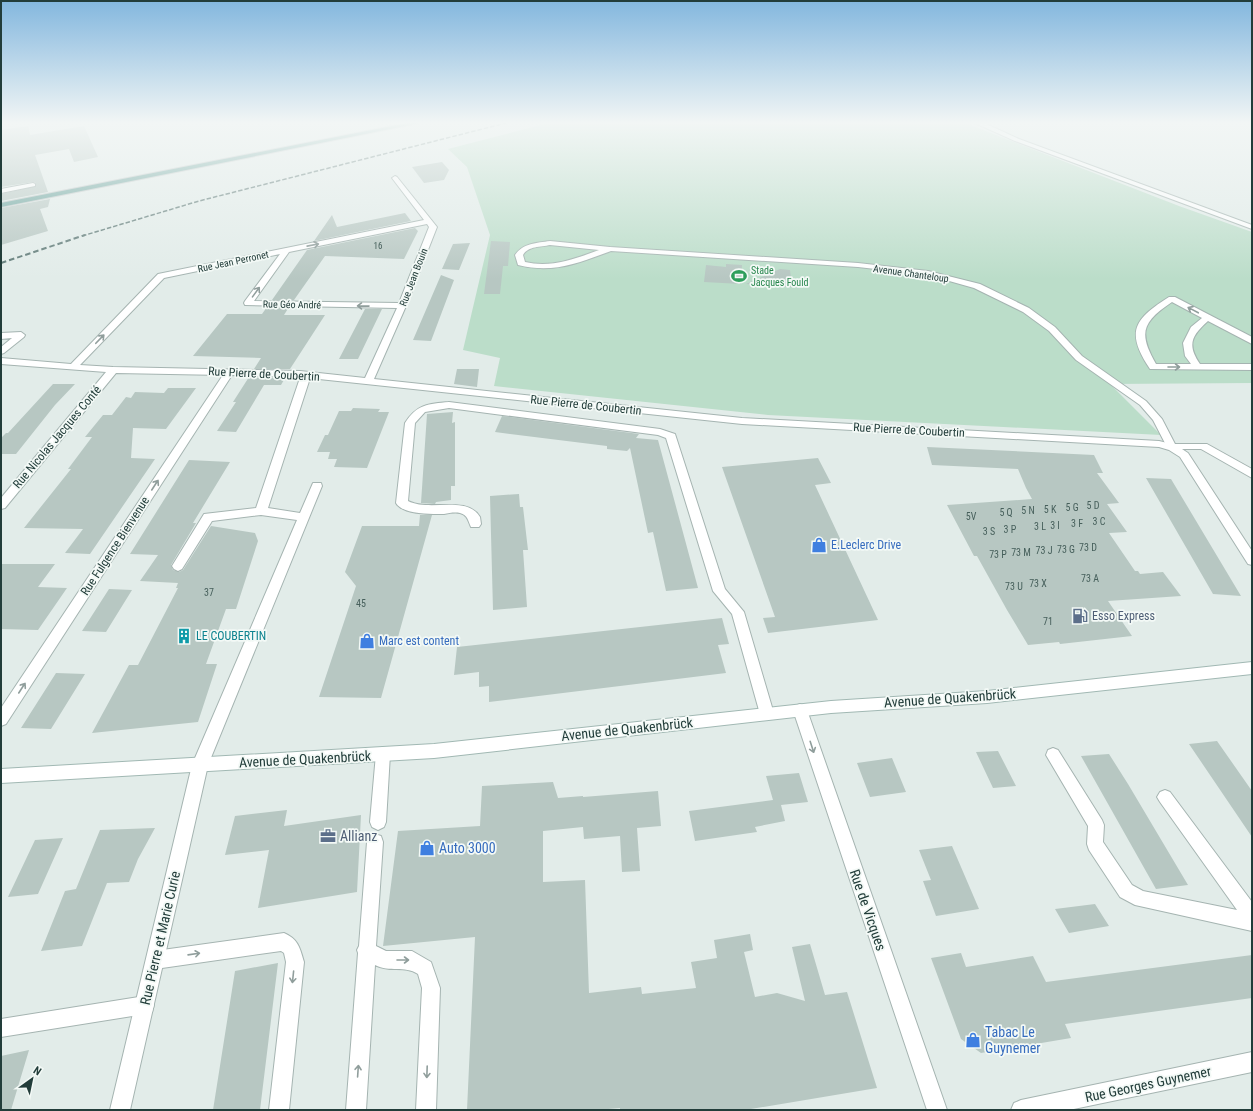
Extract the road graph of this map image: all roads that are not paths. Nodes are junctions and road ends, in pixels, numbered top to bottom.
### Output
1 (154, 175) edge
2 (1112, 175) edge
3 (395, 178) dead end
4 (33, 185) dead end
5 (1, 192) edge
6 (1, 205) edge
7 (429, 221) junction
8 (1252, 226) edge
9 (287, 250) junction
10 (610, 250) junction
11 (402, 306) junction
12 (1207, 318) junction
13 (1, 336) edge
14 (1252, 341) edge
15 (1, 351) edge
16 (1, 361) edge
17 (73, 367) junction
18 (1196, 367) junction
19 (1252, 367) edge
20 (113, 370) junction
21 (230, 372) junction
22 (306, 375) junction
23 (368, 382) junction
24 (1172, 447) junction
25 (1252, 474) edge
26 (317, 486) dead end
27 (1, 505) edge
28 (262, 511) junction
29 (303, 518) junction
30 (475, 524) dead end
31 (1252, 561) edge
32 (178, 566) dead end
33 (1252, 668) edge
34 (800, 710) junction
35 (767, 714) junction
36 (1, 720) edge
37 (383, 754) junction
38 (1053, 755) dead end
39 (200, 765) junction
40 (1, 776) edge
41 (1165, 797) dead end
42 (378, 822) dead end
43 (375, 842) dead end
44 (1252, 916) edge
45 (1252, 922) edge
46 (366, 950) junction
47 (155, 960) junction
48 (145, 1005) junction
49 (1, 1028) edge
50 (1252, 1062) edge
51 (120, 1110) edge
52 (279, 1110) edge
53 (356, 1110) edge
54 (426, 1110) edge
55 (937, 1110) edge
56 (1021, 1110) edge

1 - 6 main road
2 - 8 street
3 - 7 street
4 - 5 street
9 -> 7 street, Rue Jean Perronet
7 - 11 street, Rue Jean Bouin
11 -> 9 street, Rue Géo André
17 -> 9 street, Rue Jean Perronet
10 - 10 street, Avenue Chanteloup
10 - 24 street, Avenue Chanteloup
11 - 23 street, Rue Jean Bouin
12 - 14 street
12 - 18 street
12 -> 18 street
13 - 15 street
16 - 17 street, Rue Pierre de Coubertin
17 - 20 street, Rue Pierre de Coubertin
18 - 19 street
20 - 21 street, Rue Pierre de Coubertin
20 - 27 street, Rue Nicolas Jacques Conté
21 - 22 street, Rue Pierre de Coubertin
36 -> 21 street, Rue Fulgence Bienvenue
22 - 23 street, Rue Pierre de Coubertin
22 - 28 street
23 - 24 street, Rue Pierre de Coubertin
24 - 25 street, Rue Pierre de Coubertin
24 - 31 street
26 - 29 street, Rue Pierre et Marie Curie
28 - 29 street
28 - 32 street
29 - 39 street, Rue Pierre et Marie Curie
30 - 35 street
33 - 34 street, Avenue de Quakenbrück
34 - 35 street, Avenue de Quakenbrück
34 -> 55 street, Rue de Vicques
35 - 37 street, Avenue de Quakenbrück
37 - 39 street, Avenue de Quakenbrück
37 - 42 street
38 - 45 street
39 - 40 street, Avenue de Quakenbrück
39 - 47 street, Rue Pierre et Marie Curie
41 - 44 street
43 - 46 street
53 -> 46 street
46 -> 54 street
47 - 48 street, Rue Pierre et Marie Curie
47 -> 52 street
48 - 49 street
48 - 51 street, Rue Pierre et Marie Curie
50 - 56 street, Rue Georges Guynemer

